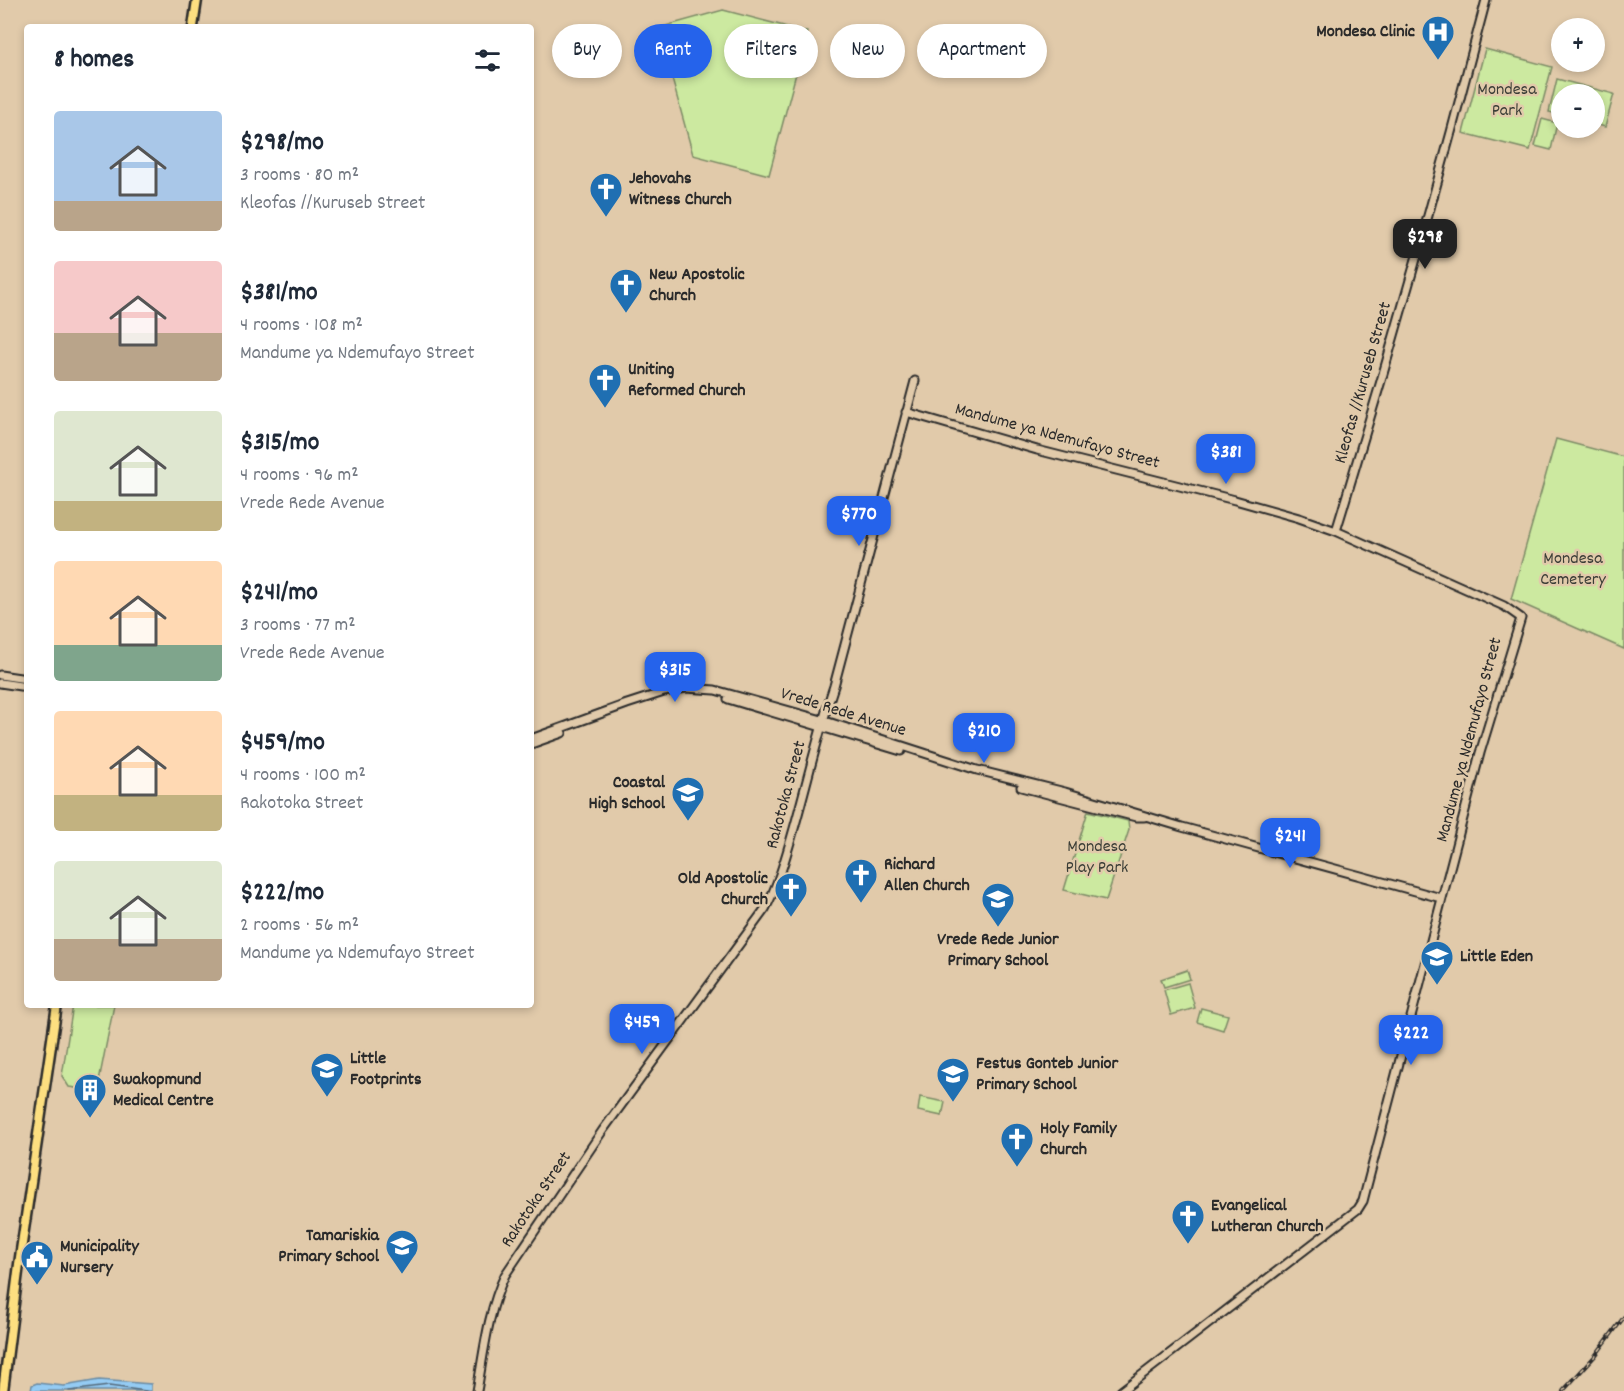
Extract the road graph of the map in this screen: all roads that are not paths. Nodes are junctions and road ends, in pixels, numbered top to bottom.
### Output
1 (197, 0) edge
2 (1486, 0) edge
3 (193, 24) edge
4 (915, 381) dead end
5 (906, 412) junction
6 (1336, 531) junction
7 (0, 675) edge
8 (24, 679) edge
9 (0, 683) edge
10 (24, 687) edge
11 (822, 723) junction
12 (534, 738) edge
13 (534, 743) edge
14 (1442, 898) junction
15 (57, 1008) edge
16 (3, 1391) edge
17 (477, 1391) edge
18 (1121, 1391) edge

1 - 3 main road
2 - 6 street, Kleofas //Kuruseb Street
4 - 5 street, Rakotoka Street
5 - 6 street, Mandume ya Ndemufayo Street
5 - 11 street, Rakotoka Street
6 - 14 street, Mandume ya Ndemufayo Street
7 - 8 street
9 - 10 street
11 - 12 street, Vrede Rede Avenue
11 - 13 street, Vrede Rede Avenue
11 - 14 street, Vrede Rede Avenue
11 - 17 street, Rakotoka Street
14 - 18 street, Mandume ya Ndemufayo Street
15 - 16 main road

